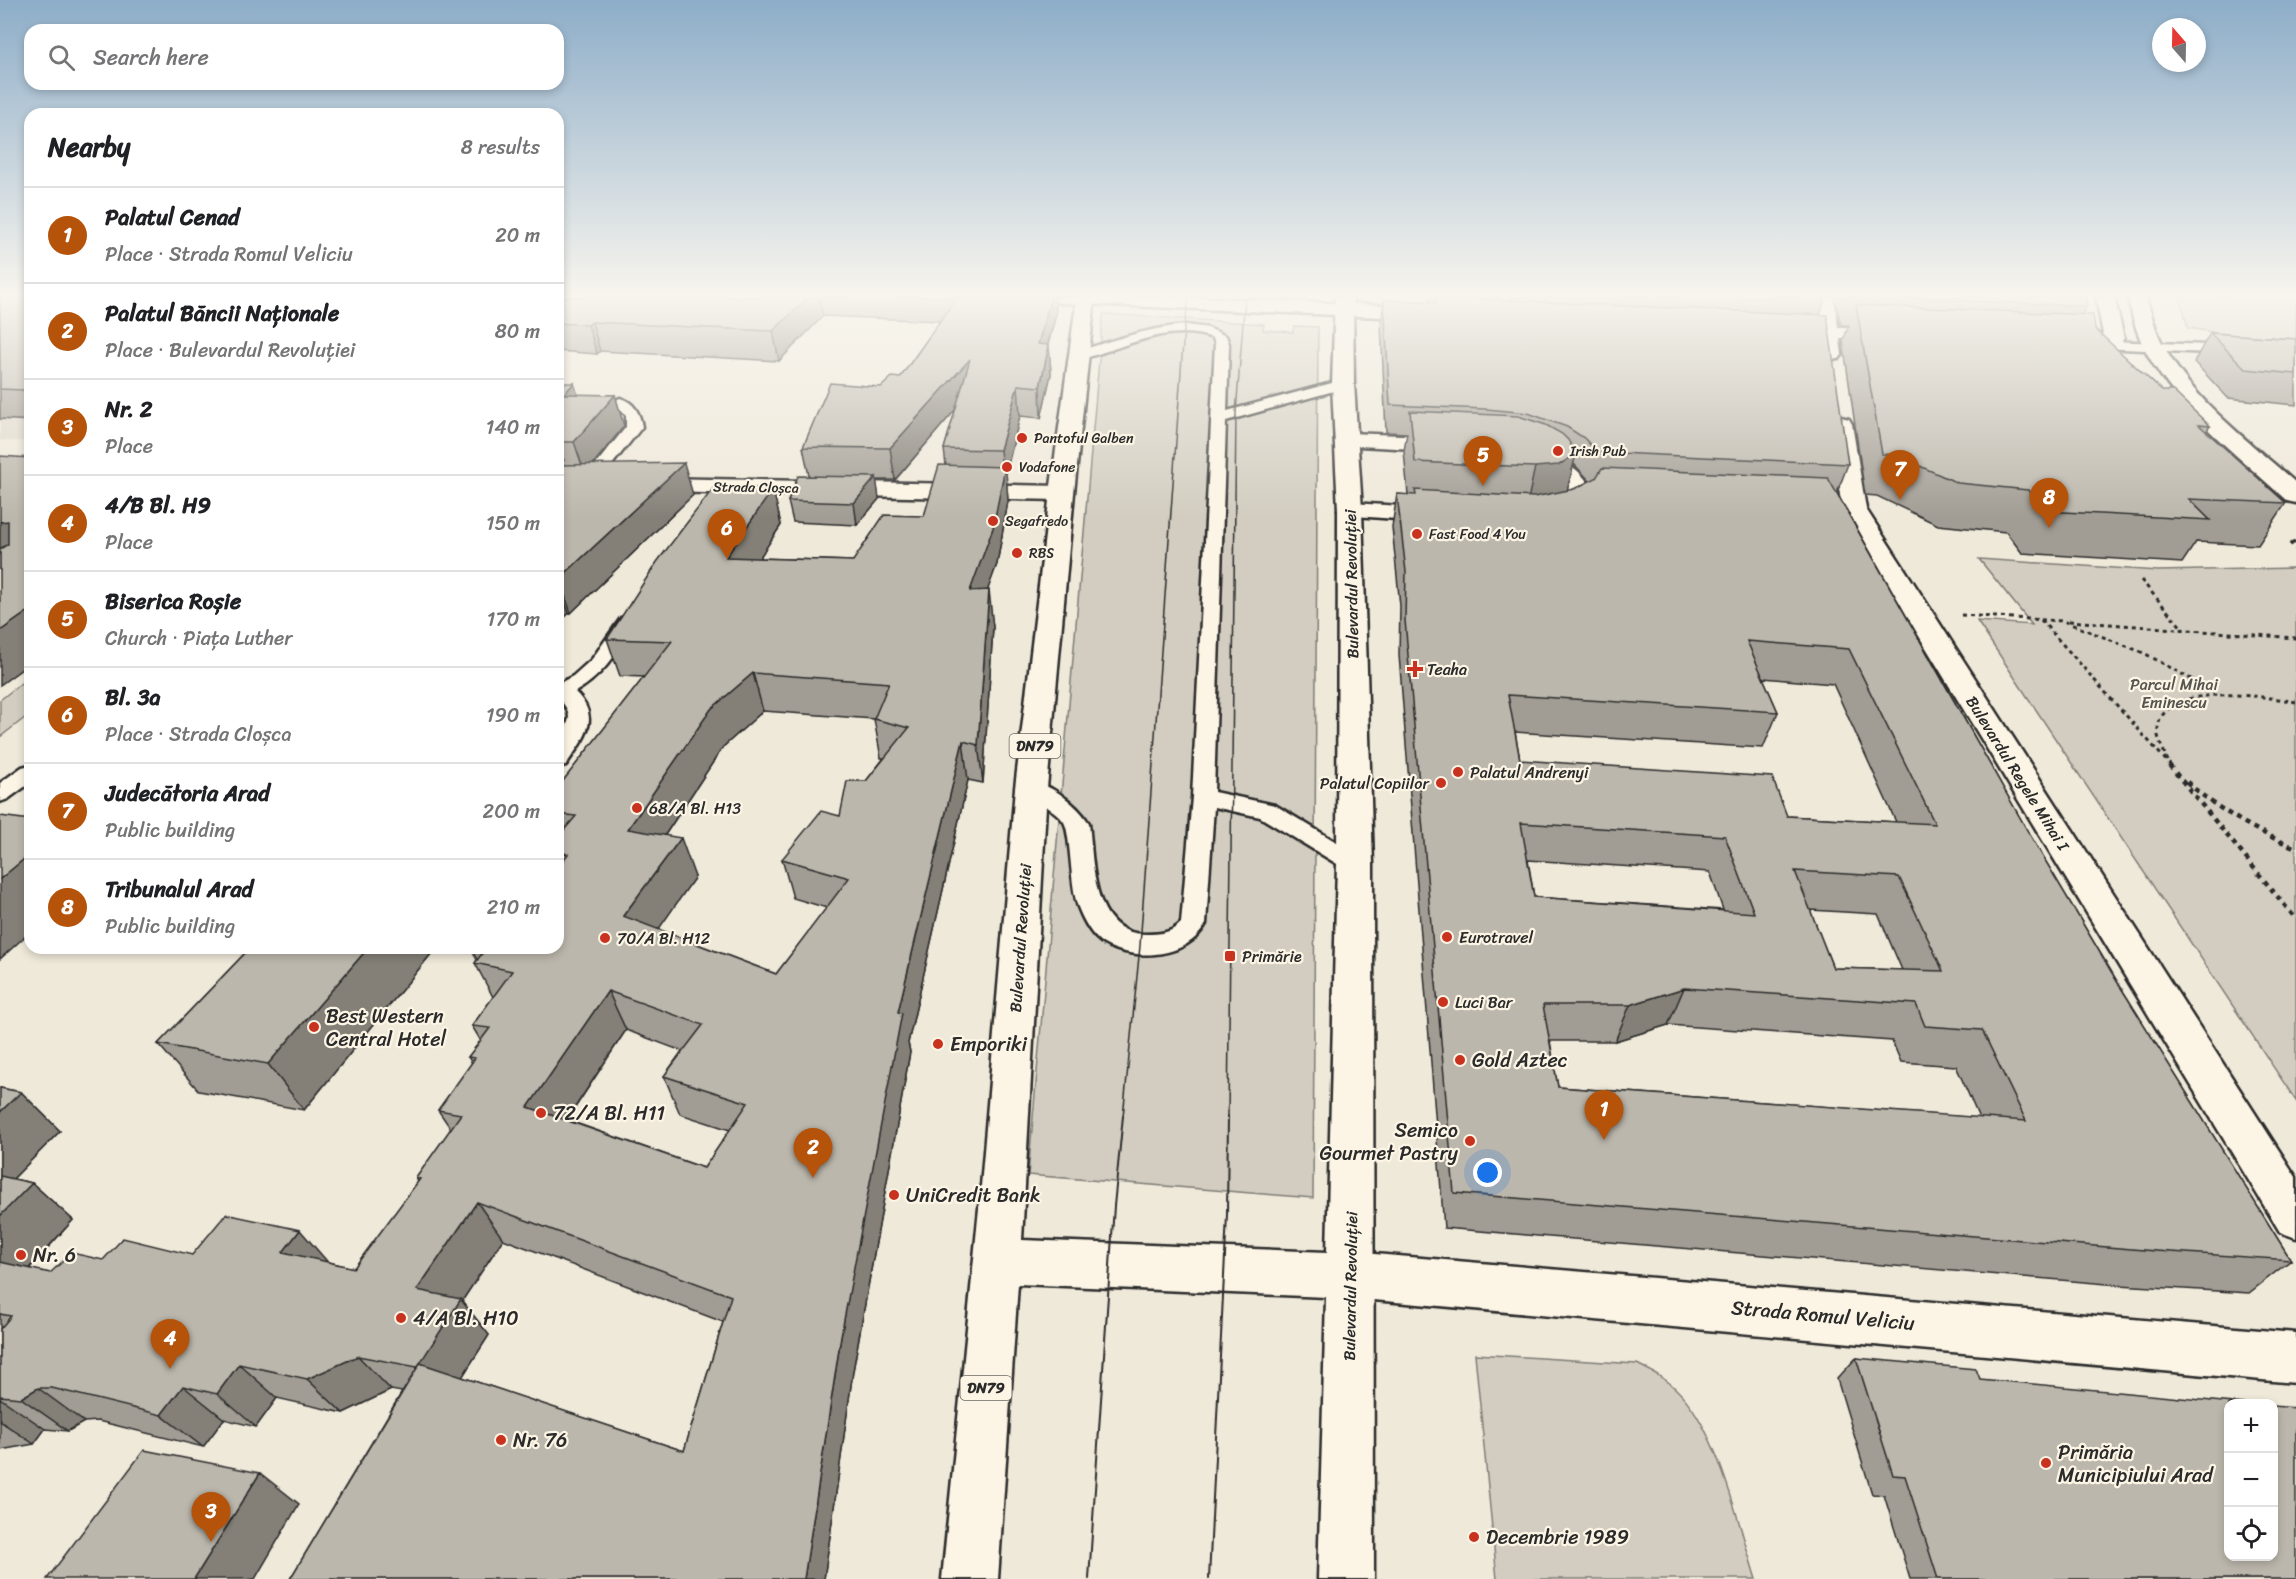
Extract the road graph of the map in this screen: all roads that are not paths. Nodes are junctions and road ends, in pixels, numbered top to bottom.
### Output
1 (1076, 371) edge
2 (1221, 371) edge
3 (1343, 371) edge
4 (1834, 371) edge
5 (2170, 371) edge
6 (1835, 378) edge
7 (1343, 384) junction
8 (1838, 401) edge
9 (621, 402) dead end
10 (1219, 418) junction
11 (1348, 440) junction
12 (1474, 445) edge
13 (1508, 447) edge
14 (564, 483) edge
15 (589, 483) junction
16 (1062, 493) junction
17 (2296, 496) edge
18 (1350, 510) junction
19 (1456, 516) edge
20 (1526, 519) edge
21 (638, 609) edge
22 (564, 689) edge
23 (564, 694) edge
24 (564, 751) edge
25 (24, 776) edge
26 (1031, 788) junction
27 (0, 794) edge
28 (1203, 797) junction
29 (1355, 864) junction
30 (2296, 1217) edge
31 (997, 1261) junction
32 (1351, 1275) junction
33 (2296, 1358) edge
34 (970, 1579) edge
35 (1346, 1579) edge

1 - 16 main road, Bulevardul Revoluției / DN79
2 - 10 lane
3 - 7 main road, Bulevardul Revoluției
4 - 6 main road
5 - 17 main road
7 - 10 lane
7 - 11 main road, Bulevardul Revoluției
8 - 30 main road, Bulevardul Regele Mihai I
9 - 15 lane
10 - 28 lane
11 - 12 main road
11 - 18 main road, Bulevardul Revoluției
13 - 20 main road
14 - 15 main road, Strada Cloșca
15 - 16 main road, Strada Cloșca
16 - 26 main road, Bulevardul Revoluției / DN79
18 - 19 main road
18 - 29 main road, Bulevardul Revoluției
21 - 22 lane
23 - 24 lane
25 - 27 lane
26 - 28 lane
26 - 31 main road, Bulevardul Revoluției / DN79
28 - 29 lane
29 - 32 main road, Bulevardul Revoluției
31 - 32 main road, Strada Romul Veliciu
31 - 34 main road, Bulevardul Revoluției / DN79
32 - 33 main road, Strada Romul Veliciu
32 - 35 main road, Bulevardul Revoluției

